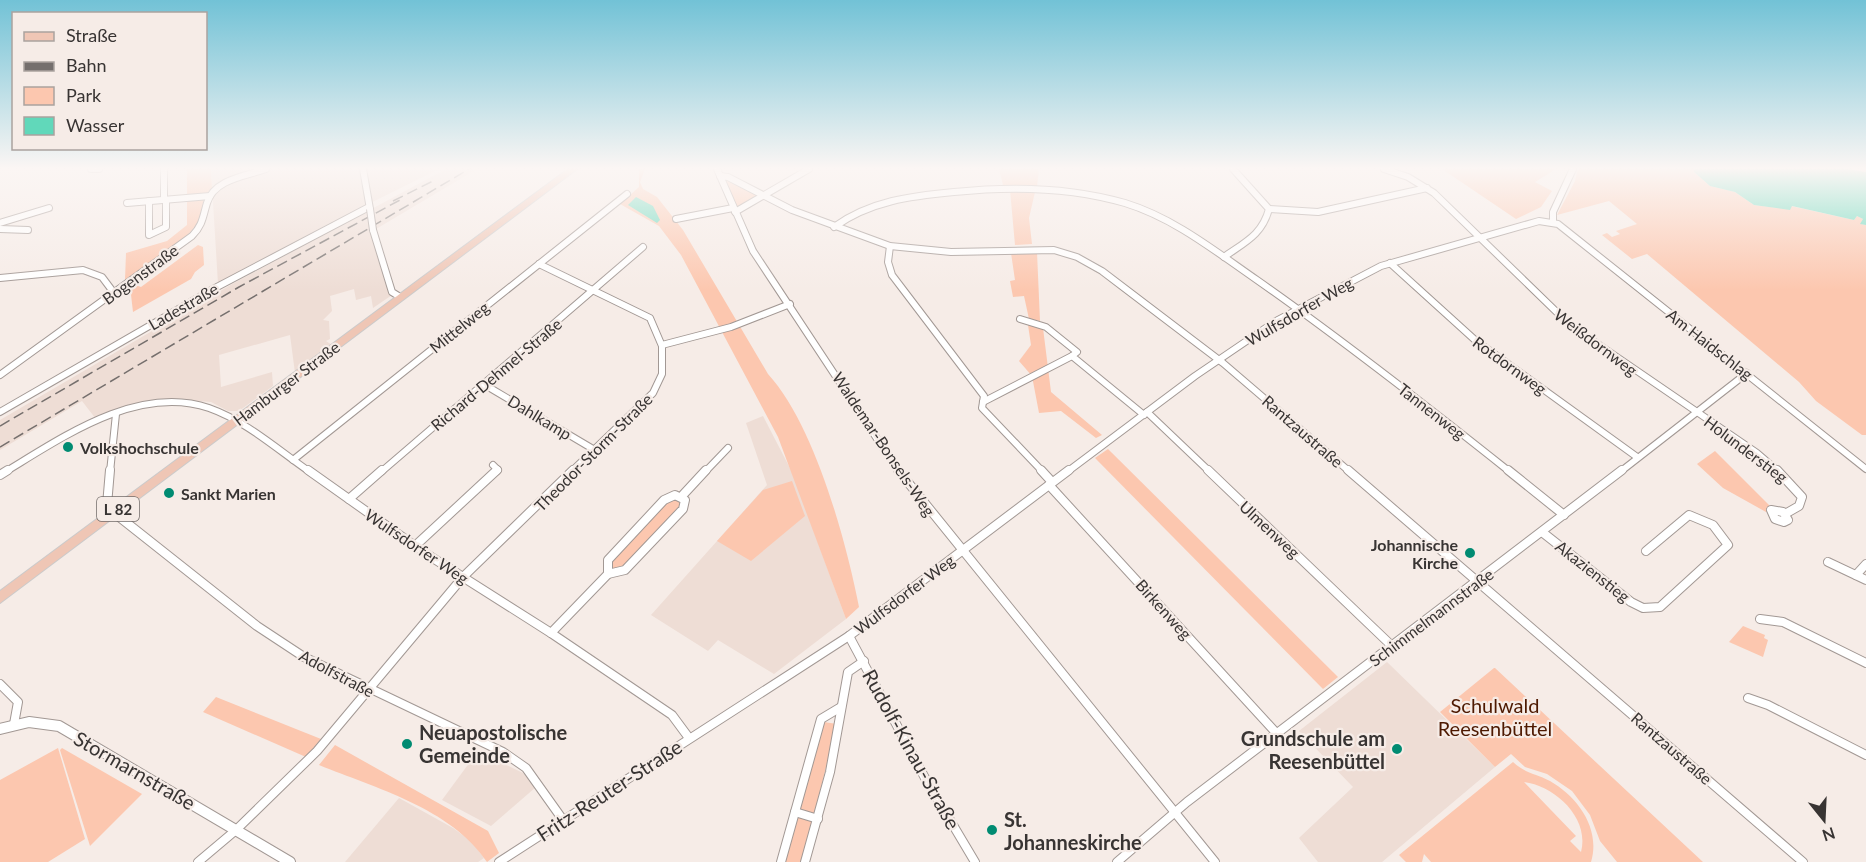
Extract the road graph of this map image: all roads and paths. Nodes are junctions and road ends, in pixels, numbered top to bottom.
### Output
1 (45, 209) edge
2 (149, 209) edge
3 (165, 209) edge
4 (207, 209) edge
5 (368, 209) edge
6 (370, 209) edge
7 (519, 209) edge
8 (608, 209) edge
9 (795, 209) edge
10 (862, 209) edge
11 (1143, 209) edge
12 (1269, 209) edge
13 (1273, 209) edge
14 (1331, 209) edge
15 (1450, 209) edge
16 (1554, 209) edge
17 (734, 210) joint
18 (676, 219) dead end
19 (1553, 222) junction
20 (0, 223) edge
21 (834, 227) junction
22 (0, 230) edge
23 (28, 230) dead end
24 (1480, 237) junction
25 (890, 246) junction
26 (643, 248) dead end
27 (1224, 257) junction
28 (1390, 263) junction
29 (539, 264) junction
30 (0, 278) edge
31 (596, 290) junction
32 (114, 293) junction
33 (400, 297) junction
34 (790, 304) junction
35 (1300, 308) junction
36 (1020, 319) dead end
37 (662, 345) junction
38 (1072, 356) junction
39 (1218, 359) junction
40 (1747, 373) junction
41 (0, 375) edge
42 (485, 385) junction
43 (983, 402) junction
44 (1695, 411) junction
45 (0, 412) edge
46 (1145, 413) junction
47 (116, 414) junction
48 (236, 420) junction
49 (728, 448) dead end
50 (593, 449) junction
51 (1638, 457) junction
52 (293, 460) junction
53 (494, 465) dead end
54 (1866, 469) edge
55 (0, 476) edge
56 (1051, 483) junction
57 (681, 497) junction
58 (349, 499) junction
59 (110, 509) junction
60 (1785, 514) dead end
61 (1564, 515) junction
62 (1542, 532) junction
63 (415, 546) junction
64 (961, 551) junction
65 (1646, 551) dead end
66 (1828, 562) dead end
67 (1866, 564) edge
68 (609, 574) junction
69 (1856, 575) junction
70 (464, 577) junction
71 (1866, 579) edge
72 (1479, 582) junction
73 (0, 598) edge
74 (1760, 619) dead end
75 (551, 633) junction
76 (849, 636) junction
77 (1392, 646) junction
78 (864, 661) junction
79 (1866, 663) edge
80 (0, 684) edge
81 (367, 689) junction
82 (1748, 698) dead end
83 (837, 710) junction
84 (14, 724) junction
85 (0, 729) edge
86 (1278, 735) junction
87 (689, 738) junction
88 (1866, 755) edge
89 (1175, 811) junction
90 (795, 812) junction
91 (818, 819) junction
92 (563, 820) junction
93 (236, 830) junction
94 (198, 862) edge
95 (290, 862) edge
96 (499, 862) edge
97 (781, 862) edge
98 (805, 862) edge
99 (975, 862) edge
100 (1117, 862) edge
101 (1215, 862) edge
102 (1803, 862) edge

1 - 20 street
2 - 3 street
4 - 32 street, Bogenstraße
5 - 45 street, Ladestraße
6 - 33 street, bridge
7 - 33 main road, Hamburger Straße / L 82
8 - 29 street, Mittelweg
9 - 21 street, Rantzaustraße
10 - 21 street, Tannenweg
11 - 27 street, Tannenweg
12 - 27 street
13 - 14 street
15 - 24 street, Weißdornweg
16 - 19 street
17 - 18 street
17 - 34 street, Waldemar-Bonsels-Weg
19 - 24 street, Wulfsdorfer Weg
19 - 40 street, Am Haidschlag
21 - 25 street, Rantzaustraße
22 - 23 street
24 - 28 street, Wulfsdorfer Weg
24 - 44 street, Weißdornweg
25 - 39 street, Rantzaustraße
25 - 43 street, Birkenweg
26 - 31 street, Richard-Dehmel-Straße
27 - 35 street, Tannenweg
28 - 35 street, Wulfsdorfer Weg
28 - 51 street, Rotdornweg
29 - 31 street, Theodor-Storm-Straße
29 - 52 street, Mittelweg
30 - 32 street
31 - 37 street, Theodor-Storm-Straße
31 - 42 street, Richard-Dehmel-Straße
32 - 41 street, Bogenstraße
33 - 48 main road, Hamburger Straße / L 82
34 - 37 street
34 - 64 street, Waldemar-Bonsels-Weg
35 - 39 street, Wulfsdorfer Weg
35 - 61 street, Tannenweg
36 - 38 street, Ulmenweg
37 - 50 street, Theodor-Storm-Straße
38 - 43 street
38 - 46 street, Ulmenweg
39 - 46 street, Wulfsdorfer Weg
39 - 72 street, Rantzaustraße
40 - 44 street, Schimmelmannstraße
40 - 54 street, Am Haidschlag
42 - 50 street, Dahlkamp
42 - 58 street, Richard-Dehmel-Straße
43 - 56 street, Birkenweg
44 - 51 street, Schimmelmannstraße
44 - 60 street, Holunderstieg
46 - 56 street, Wulfsdorfer Weg
46 - 77 street, Ulmenweg
47 - 48 street, Wulfsdorfer Weg
47 - 55 street, Wulfsdorfer Weg
47 - 59 street
48 - 52 street, Wulfsdorfer Weg
48 - 59 main road, Hamburger Straße / L 82
49 - 57 street
50 - 70 street, Theodor-Storm-Straße
51 - 61 street, Schimmelmannstraße
52 - 58 street, Wulfsdorfer Weg
53 - 63 street
56 - 64 street, Wulfsdorfer Weg
56 - 86 street, Birkenweg
57 - 68 street
57 - 68 street
58 - 63 street, Wulfsdorfer Weg
59 - 73 main road, Hamburger Straße / L 82
59 - 81 street, Adolfstraße
61 - 62 street, Schimmelmannstraße
62 - 65 street, Akazienstieg
62 - 72 street, Schimmelmannstraße
63 - 70 street, Wulfsdorfer Weg
64 - 76 street, Wulfsdorfer Weg
64 - 89 street, Waldemar-Bonsels-Weg
66 - 69 street
67 - 69 street
68 - 75 street
69 - 71 street
70 - 75 street, Wulfsdorfer Weg
70 - 81 street, Theodor-Storm-Straße
72 - 77 street, Schimmelmannstraße
72 - 102 street, Rantzaustraße
74 - 79 street
75 - 87 street, Wulfsdorfer Weg
76 - 78 street, Rudolf-Kinau-Straße
76 - 87 street, Wulfsdorfer Weg
77 - 86 street, Schimmelmannstraße
78 - 83 street
78 - 99 street, Rudolf-Kinau-Straße
80 - 84 street
81 - 92 street, Adolfstraße
81 - 93 street, Theodor-Storm-Straße
82 - 88 street
83 - 90 street
83 - 91 street
84 - 85 street, Stormarnstraße
84 - 93 street, Stormarnstraße
86 - 89 street, Schimmelmannstraße
87 - 92 street, Fritz-Reuter-Straße
89 - 100 street, Schimmelmannstraße
89 - 101 street, Waldemar-Bonsels-Weg
90 - 91 street
90 - 97 street
91 - 98 street
92 - 96 street, Fritz-Reuter-Straße
93 - 94 street, Theodor-Storm-Straße
93 - 95 street, Stormarnstraße

